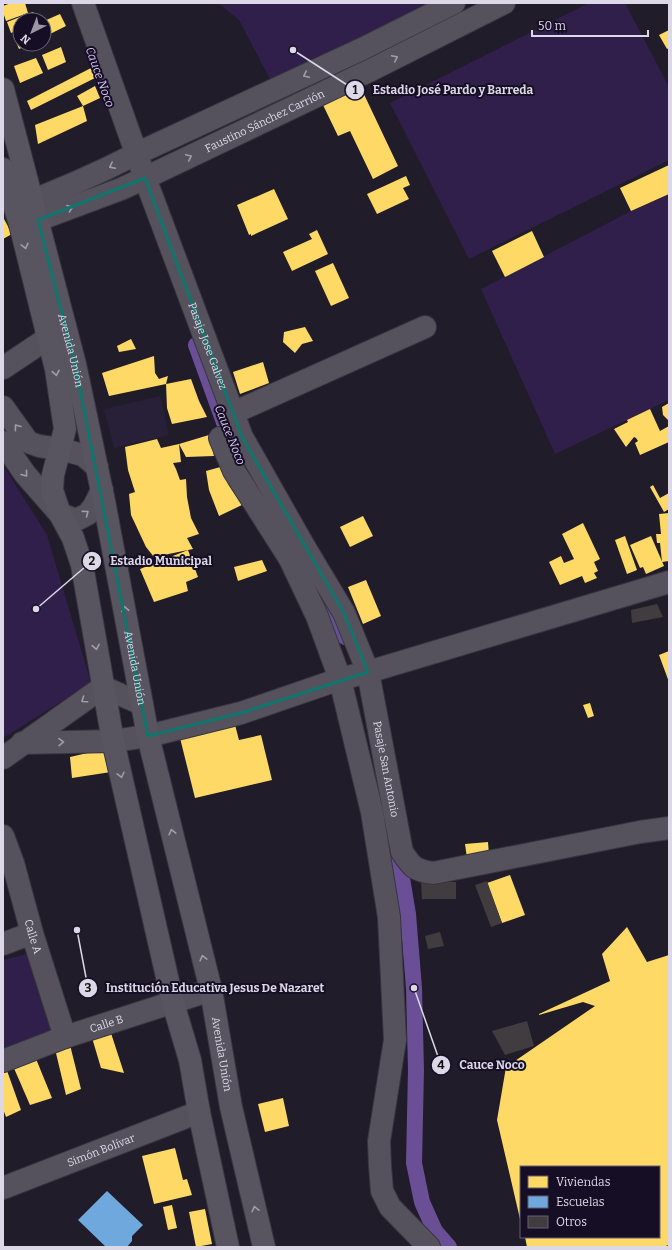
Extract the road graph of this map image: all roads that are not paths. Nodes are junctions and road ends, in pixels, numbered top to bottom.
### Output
1 (83, 3) edge
2 (454, 3) edge
3 (504, 3) edge
4 (362, 49) junction
5 (371, 70) junction
6 (3, 89) edge
7 (136, 154) junction
8 (3, 168) edge
9 (145, 178) junction
10 (26, 213) junction
11 (425, 327) dead end
12 (48, 338) junction
13 (3, 368) edge
14 (3, 407) edge
15 (233, 413) junction
16 (220, 438) dead end
17 (3, 442) edge
18 (60, 449) junction
19 (97, 466) junction
20 (102, 490) junction
21 (60, 514) junction
22 (669, 582) edge
23 (368, 672) junction
24 (340, 679) junction
25 (103, 687) junction
26 (142, 704) junction
27 (148, 736) junction
28 (113, 741) junction
29 (22, 743) junction
30 (3, 758) edge
31 (669, 828) edge
32 (3, 836) edge
33 (32, 933) junction
34 (3, 944) edge
35 (211, 990) junction
36 (173, 1003) junction
37 (66, 1037) junction
38 (3, 1061) edge
39 (199, 1112) junction
40 (3, 1188) edge
41 (228, 1247) edge
42 (264, 1247) edge
43 (429, 1247) edge

1 - 7 street, Pasaje Jose Galvez
2 - 4 street, Faustino Sánchez Carrión
5 -> 3 street, Faustino Sánchez Carrión
4 - 5 street
4 -> 7 street, Faustino Sánchez Carrión
9 -> 5 street, Faustino Sánchez Carrión
6 - 10 main road, Avenida Unión
7 - 9 street, Pasaje Jose Galvez
7 -> 10 street, Faustino Sánchez Carrión
8 - 10 main road, Avenida Unión
10 -> 9 street, Faustino Sánchez Carrión
9 - 15 street, Pasaje Jose Galvez
10 -> 12 main road, Avenida Unión
10 - 19 main road, Avenida Unión
11 - 15 street
12 - 13 street
12 -> 18 main road, Avenida Unión
18 -> 14 street
15 - 23 street, Pasaje Jose Galvez
16 - 24 street
17 -> 21 street
18 - 19 street
18 - 21 main road, Avenida Unión
19 - 20 main road, Avenida Unión
21 -> 20 street
26 -> 20 main road, Avenida Unión
21 -> 25 main road, Avenida Unión
22 - 23 street
23 - 24 street
23 - 31 street, Pasaje San Antonio
24 - 27 street
24 - 43 street
25 - 26 street
25 - 28 main road, Avenida Unión
25 -> 29 street
26 - 27 main road, Avenida Unión
27 - 28 street
35 -> 27 main road, Avenida Unión
29 -> 28 street
28 -> 36 main road, Avenida Unión
29 - 30 street
32 - 33 street, Calle A
33 - 34 street
33 - 37 street, Calle A
35 - 36 street, Calle B
42 -> 35 main road, Avenida Unión
36 - 37 street, Calle B
36 - 39 main road, Avenida Unión
37 - 38 street, Calle B
39 - 40 street, Simón Bolívar
39 - 41 main road, Avenida Unión

